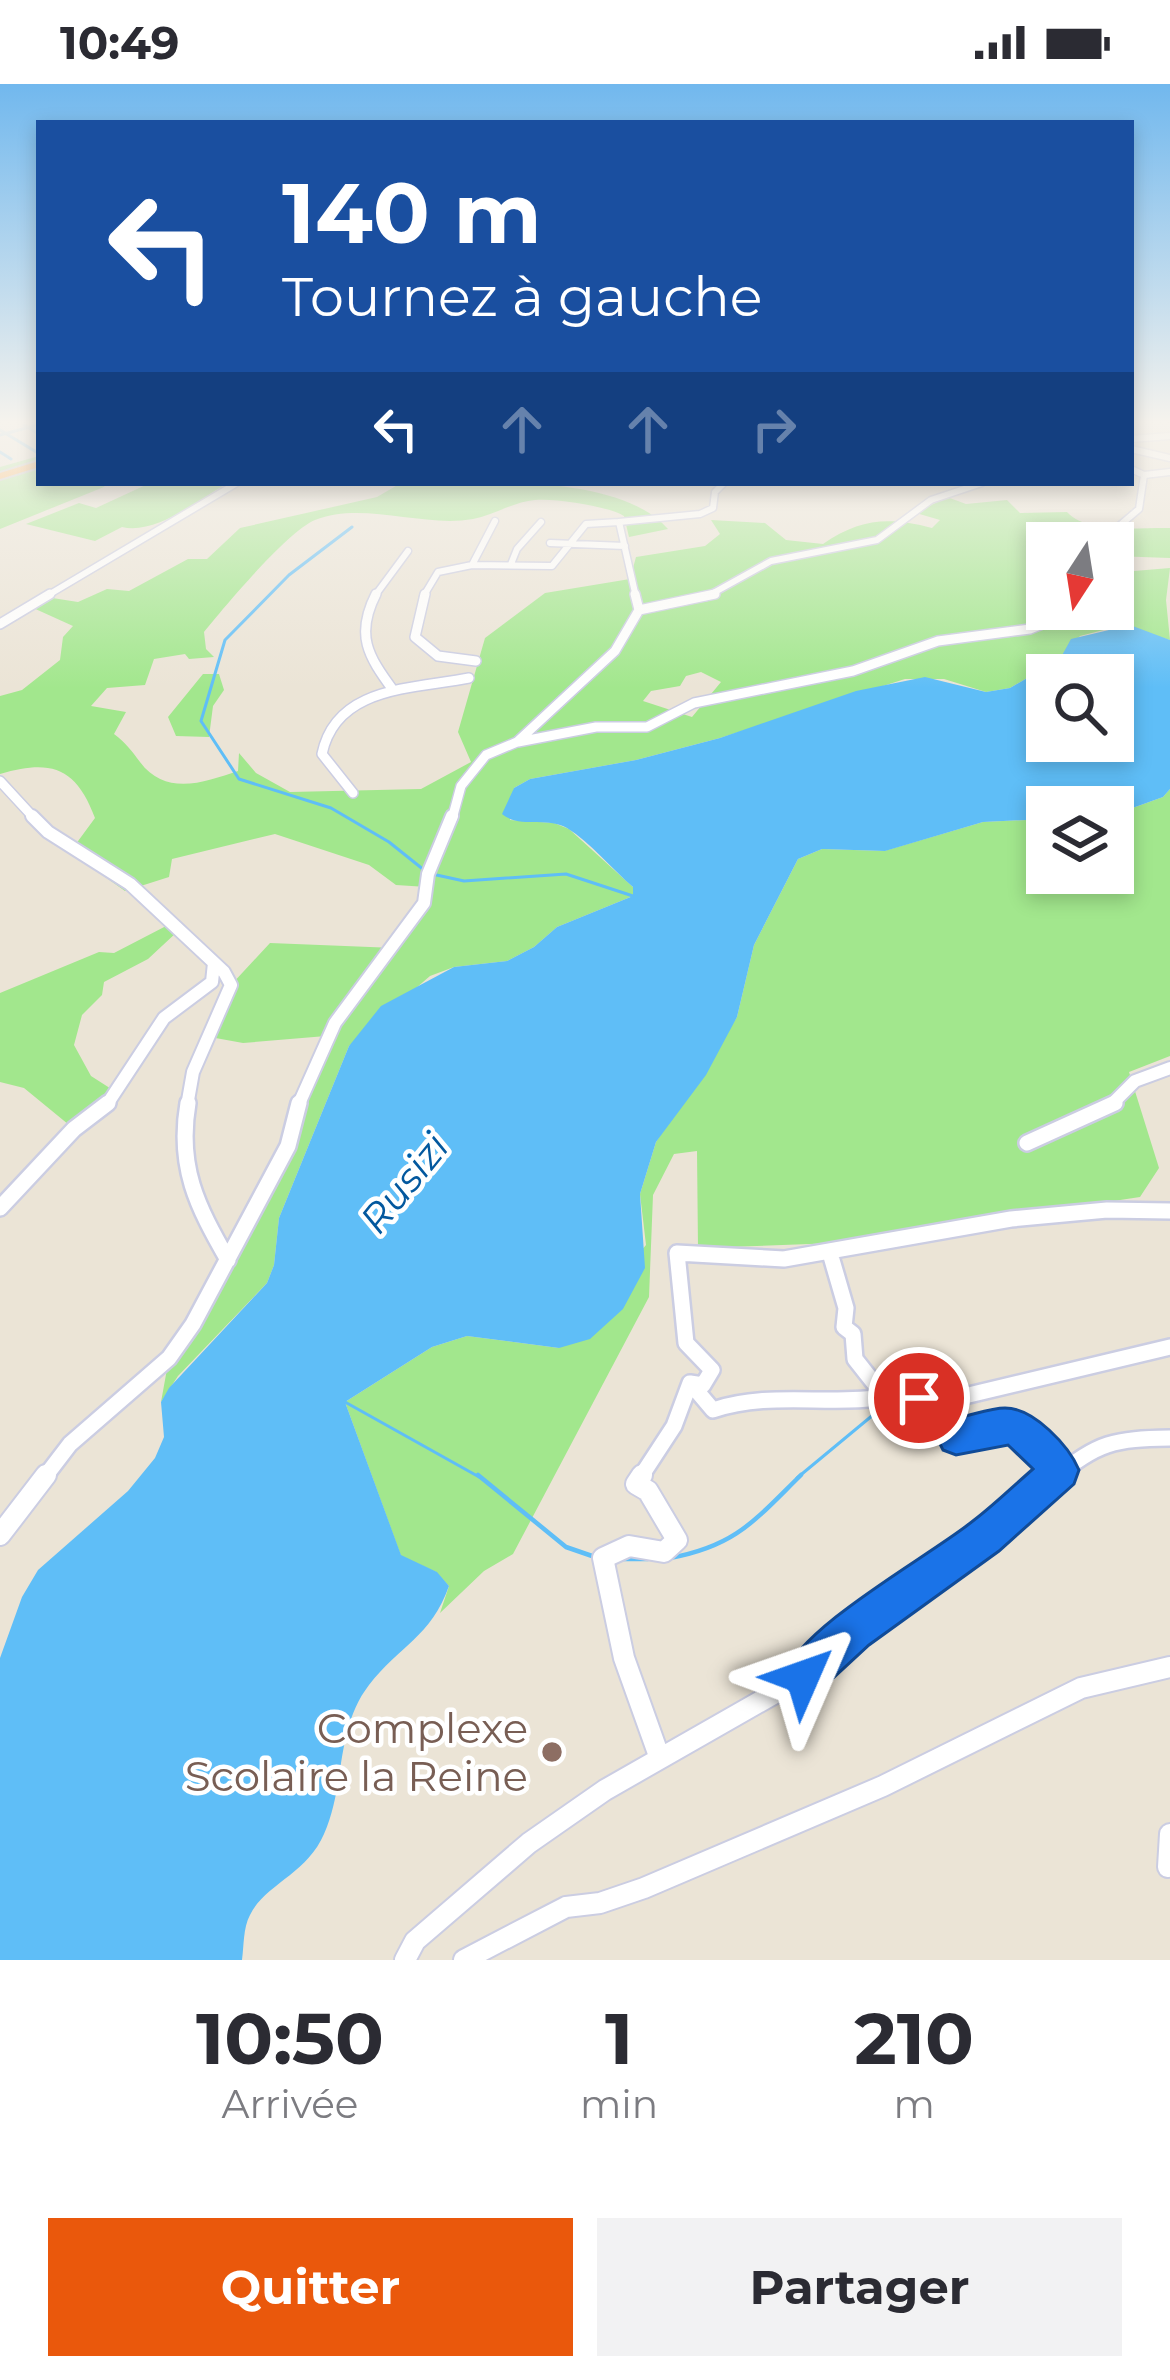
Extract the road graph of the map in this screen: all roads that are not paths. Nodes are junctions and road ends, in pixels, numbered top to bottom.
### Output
1 (187, 513) edge
2 (703, 513) edge
3 (914, 513) edge
4 (495, 521) dead end
5 (542, 522) dead end
6 (619, 522) junction
7 (550, 543) dead end
8 (625, 546) junction
9 (567, 549) junction
10 (408, 551) dead end
11 (512, 564) junction
12 (472, 565) junction
13 (639, 610) junction
14 (0, 624) edge
15 (1026, 629) edge
16 (476, 661) dead end
17 (470, 678) dead end
18 (393, 690) junction
19 (517, 742) junction
20 (0, 781) edge
21 (353, 793) dead end
22 (214, 963) junction
23 (1170, 1068) edge
24 (1027, 1142) dead end
25 (0, 1208) edge
26 (1170, 1211) edge
27 (830, 1253) junction
28 (228, 1260) junction
29 (1170, 1347) edge
30 (690, 1383) junction
31 (885, 1397) junction
32 (932, 1404) junction
33 (1170, 1438) edge
34 (1060, 1470) junction
35 (0, 1534) edge
36 (1170, 1667) edge
37 (659, 1756) junction
38 (1170, 1834) edge
39 (1168, 1867) edge
40 (405, 1960) edge
41 (464, 1960) edge

1 - 14 street
2 - 6 street
3 - 13 street
4 - 12 street
5 - 11 street
6 - 8 street
6 - 9 street
7 - 9 street
8 - 9 street
8 - 13 street
9 - 11 street
10 - 18 street
11 - 12 street
12 - 16 street
13 - 19 street
15 - 19 street
17 - 18 street
18 - 21 street
19 - 28 street
20 - 22 street
22 - 25 street
22 - 28 street
23 - 24 street
26 - 27 street
27 - 30 street
27 - 31 street
28 - 35 street
29 - 32 street
30 - 31 street
30 - 37 street
31 - 32 street
32 - 34 street
33 - 34 street
34 - 37 street
36 - 41 street
37 - 40 street
38 - 39 street

